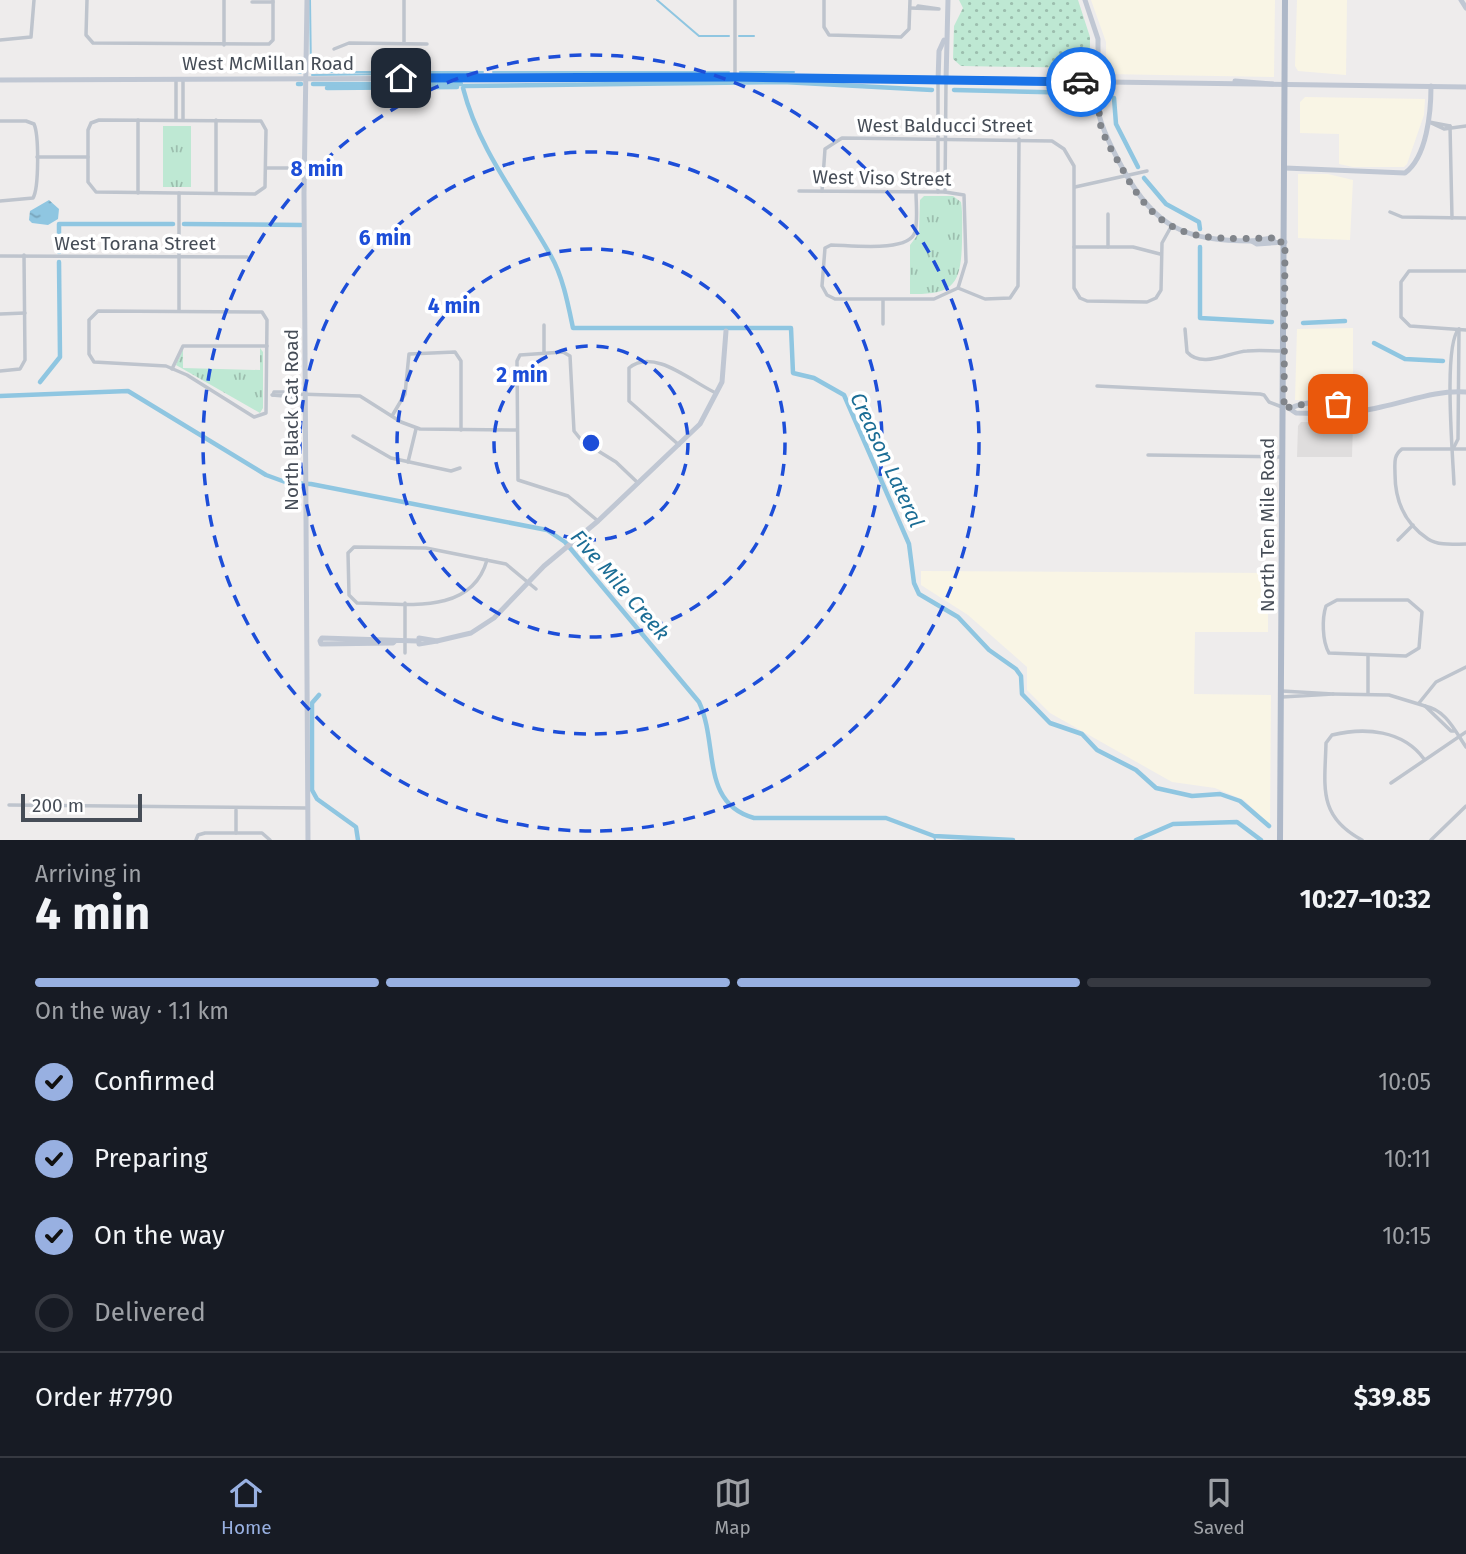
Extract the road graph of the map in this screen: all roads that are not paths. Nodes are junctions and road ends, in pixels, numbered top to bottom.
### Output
1 (34, 0) edge
2 (87, 0) edge
3 (224, 0) edge
4 (307, 0) edge
5 (404, 0) edge
6 (735, 0) edge
7 (824, 0) edge
8 (910, 0) edge
9 (948, 0) edge
10 (1085, 0) edge
11 (1285, 0) edge
12 (1461, 0) edge
13 (273, 1) edge
14 (252, 2) dead end
15 (910, 8) junction
16 (1466, 8) edge
17 (948, 9) junction
18 (945, 37) junction
19 (0, 40) edge
20 (404, 43) junction
21 (427, 44) dead end
22 (224, 45) junction
23 (334, 49) dead end
24 (735, 77) junction
25 (306, 78) junction
26 (0, 79) edge
27 (179, 79) junction
28 (938, 81) junction
29 (946, 81) junction
30 (1098, 82) junction
31 (1286, 84) junction
32 (1432, 86) junction
33 (1466, 87) edge
34 (138, 120) junction
35 (176, 120) junction
36 (183, 120) junction
37 (216, 120) junction
38 (0, 121) edge
39 (1429, 122) junction
40 (1450, 126) junction
41 (1466, 126) edge
42 (938, 138) junction
43 (946, 138) junction
44 (1019, 139) junction
45 (37, 157) junction
46 (88, 157) junction
47 (266, 168) junction
48 (304, 168) junction
49 (1285, 168) junction
50 (1147, 171) dead end
51 (1126, 176) junction
52 (1075, 187) junction
53 (799, 191) dead end
54 (822, 191) junction
55 (916, 192) junction
56 (938, 192) junction
57 (945, 192) junction
58 (138, 193) junction
59 (179, 193) junction
60 (216, 193) junction
61 (0, 201) edge
62 (1390, 212) dead end
63 (1108, 214) dead end
64 (1452, 218) junction
65 (1466, 218) edge
66 (1172, 225) junction
67 (1285, 242) junction
68 (1074, 247) junction
69 (1108, 247) junction
70 (1160, 254) junction
71 (24, 255) junction
72 (0, 256) edge
73 (179, 257) junction
74 (247, 257) dead end
75 (1466, 271) edge
76 (958, 288) junction
77 (883, 300) junction
78 (179, 311) junction
79 (25, 313) junction
80 (0, 314) edge
81 (883, 324) dead end
82 (544, 325) dead end
83 (1185, 329) dead end
84 (1460, 329) junction
85 (1466, 330) edge
86 (726, 331) dead end
87 (268, 346) junction
88 (1284, 351) junction
89 (544, 352) junction
90 (172, 369) junction
91 (0, 371) edge
92 (1097, 386) dead end
93 (1454, 392) junction
94 (1466, 392) edge
95 (307, 394) junction
96 (717, 394) junction
97 (270, 395) junction
98 (1286, 408) junction
99 (1351, 410) junction
100 (392, 416) junction
101 (416, 429) junction
102 (461, 430) junction
103 (517, 430) junction
104 (353, 436) dead end
105 (679, 446) junction
106 (1453, 449) junction
107 (1466, 449) edge
108 (1148, 455) dead end
109 (1283, 457) junction
110 (408, 462) junction
111 (460, 468) dead end
112 (638, 483) junction
113 (1454, 484) dead end
114 (598, 521) junction
115 (1413, 525) junction
116 (1398, 540) dead end
117 (1466, 544) edge
118 (487, 560) junction
119 (528, 581) junction
120 (536, 589) dead end
121 (405, 603) junction
122 (308, 640) junction
123 (405, 641) junction
124 (405, 653) dead end
125 (1368, 655) junction
126 (1466, 667) edge
127 (1282, 694) junction
128 (1367, 694) junction
129 (1419, 704) junction
130 (1466, 732) edge
131 (1459, 737) junction
132 (1466, 747) edge
133 (1424, 759) junction
134 (1391, 783) dead end
135 (9, 805) dead end
136 (1466, 806) edge
137 (308, 808) junction
138 (236, 810) dead end
139 (236, 833) junction
140 (269, 838) edge
141 (196, 840) edge
142 (308, 840) edge
143 (1280, 840) edge
144 (1363, 840) edge
145 (1431, 840) edge

1 - 19 street
2 - 22 street
3 - 22 street
4 - 25 main road, North Black Cat Road
5 - 20 street
6 - 24 street
7 - 15 street
8 - 15 street
9 - 17 main road
10 - 30 main road
11 - 31 main road, North Ten Mile Road
12 - 16 main road
13 - 14 street
13 - 22 street
15 - 17 street
17 - 18 main road
18 - 28 main road
18 - 29 main road
20 - 21 street
20 - 23 street
24 - 25 main road, West McMillan Road
24 - 28 main road, West McMillan Road
25 - 27 main road, West McMillan Road
25 - 48 main road, North Black Cat Road
26 - 27 main road, West McMillan Road
27 - 35 street
27 - 36 street
28 - 29 main road, West McMillan Road
28 - 42 street
29 - 30 main road, West McMillan Road
29 - 43 street
30 - 31 main road, West McMillan Road
30 - 51 main road
31 - 32 main road, West McMillan Road
31 - 49 main road, North Ten Mile Road
32 - 33 main road, West McMillan Road
32 - 39 main road
34 - 35 street
34 - 46 street
34 - 58 street
35 - 36 street
36 - 37 street
37 - 47 street
37 - 60 street
38 - 45 street
39 - 40 street
39 - 49 main road
40 - 41 street
40 - 64 street
42 - 43 street, West Balducci Street
42 - 54 street, West Balducci Street
42 - 56 street
43 - 44 street, West Balducci Street
43 - 57 street
44 - 52 street, West Balducci Street
44 - 76 street
45 - 46 street
45 - 61 street
46 - 58 street
47 - 48 street
47 - 60 street
48 - 95 main road, North Black Cat Road
49 - 67 main road, North Ten Mile Road
50 - 51 street
51 - 52 street
51 - 66 main road
52 - 68 street
53 - 54 street, West Viso Street
54 - 55 street, West Viso Street
55 - 56 street, West Viso Street
55 - 77 street
56 - 57 street, West Viso Street
57 - 76 street, West Viso Street
58 - 59 street
59 - 60 street
59 - 73 street
62 - 64 street
63 - 69 street
64 - 65 street
66 - 67 main road
66 - 70 street
67 - 88 main road, North Ten Mile Road
68 - 69 street
68 - 70 street
69 - 70 street
71 - 72 street, West Torana Street
71 - 73 street, West Torana Street
71 - 79 street
73 - 74 street, West Torana Street
73 - 78 street
75 - 84 street
76 - 77 street
77 - 81 street
78 - 87 street
78 - 90 street
79 - 80 street
79 - 91 street
82 - 89 street
83 - 88 street
84 - 85 street
84 - 93 street
86 - 96 main road
87 - 90 street
87 - 97 street
88 - 98 main road, North Ten Mile Road
89 - 103 street
89 - 112 street
90 - 97 street
92 - 98 street
93 - 94 main road
93 - 99 main road
93 - 106 street
95 - 97 street
95 - 100 street
95 - 122 main road, North Black Cat Road
96 - 105 main road
96 - 105 street
98 - 99 main road
98 - 99 main road
98 - 109 main road, North Ten Mile Road
100 - 101 street
100 - 102 street
101 - 102 street
101 - 110 street
102 - 103 street
103 - 114 street
104 - 110 street
105 - 112 main road
106 - 107 street
106 - 113 street
106 - 115 street
108 - 109 street
109 - 127 main road, North Ten Mile Road
110 - 111 street
112 - 114 main road
114 - 119 main road
115 - 116 street
115 - 117 street
118 - 119 street
118 - 121 street
118 - 121 street
119 - 120 street
119 - 123 main road
121 - 123 street
122 - 123 main road
122 - 137 main road, North Black Cat Road
123 - 124 street
125 - 125 street
125 - 128 street
126 - 129 street
127 - 128 street
127 - 143 main road, North Ten Mile Road
128 - 129 street
129 - 131 street
130 - 131 street
131 - 132 street
131 - 133 street
133 - 134 street
133 - 144 street
135 - 137 street
136 - 145 street
137 - 142 main road, North Black Cat Road
138 - 139 street
139 - 140 street
139 - 141 street

